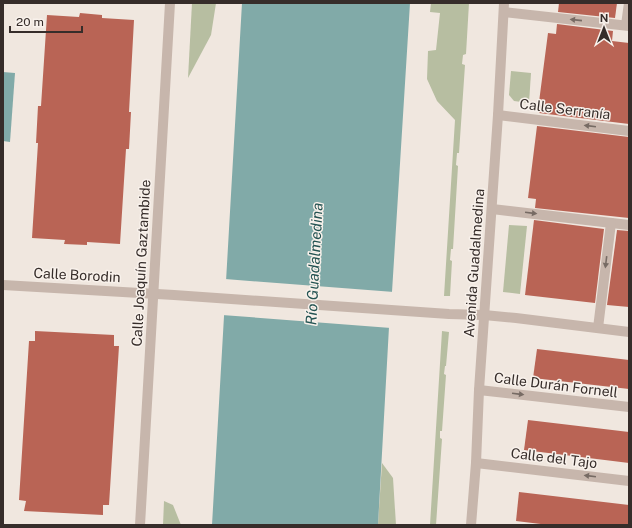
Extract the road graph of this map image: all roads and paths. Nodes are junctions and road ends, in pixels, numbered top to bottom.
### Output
1 (170, 3) edge
2 (629, 3) edge
3 (504, 8) edge
4 (628, 26) edge
5 (498, 115) junction
6 (629, 131) edge
7 (492, 209) junction
8 (611, 223) junction
9 (629, 225) edge
10 (3, 285) edge
11 (153, 294) junction
12 (484, 315) junction
13 (598, 328) junction
14 (629, 332) edge
15 (479, 390) junction
16 (629, 407) edge
17 (476, 463) junction
18 (629, 481) edge
19 (140, 525) edge
20 (472, 525) edge

1 - 11 street, Calle Joaquín Gaztambide
2 - 4 street
4 -> 3 street
3 - 5 street, Avenida Guadalmedina
6 -> 5 street, Calle Serranía
5 - 7 street, Avenida Guadalmedina
7 -> 8 street
7 - 12 street, Avenida Guadalmedina
8 - 9 street
8 -> 13 street
10 - 11 street, Calle Borodin
11 - 12 street, Calle Borodin
11 - 19 street, Calle Joaquín Gaztambide
12 - 13 street, Calle Borodin
12 - 15 street, Avenida Guadalmedina
13 - 14 street, Calle Borodin
15 -> 16 street, Calle Durán Fornell
15 - 17 street, Avenida Guadalmedina
18 -> 17 street, Calle del Tajo
17 - 20 street, Avenida Guadalmedina

